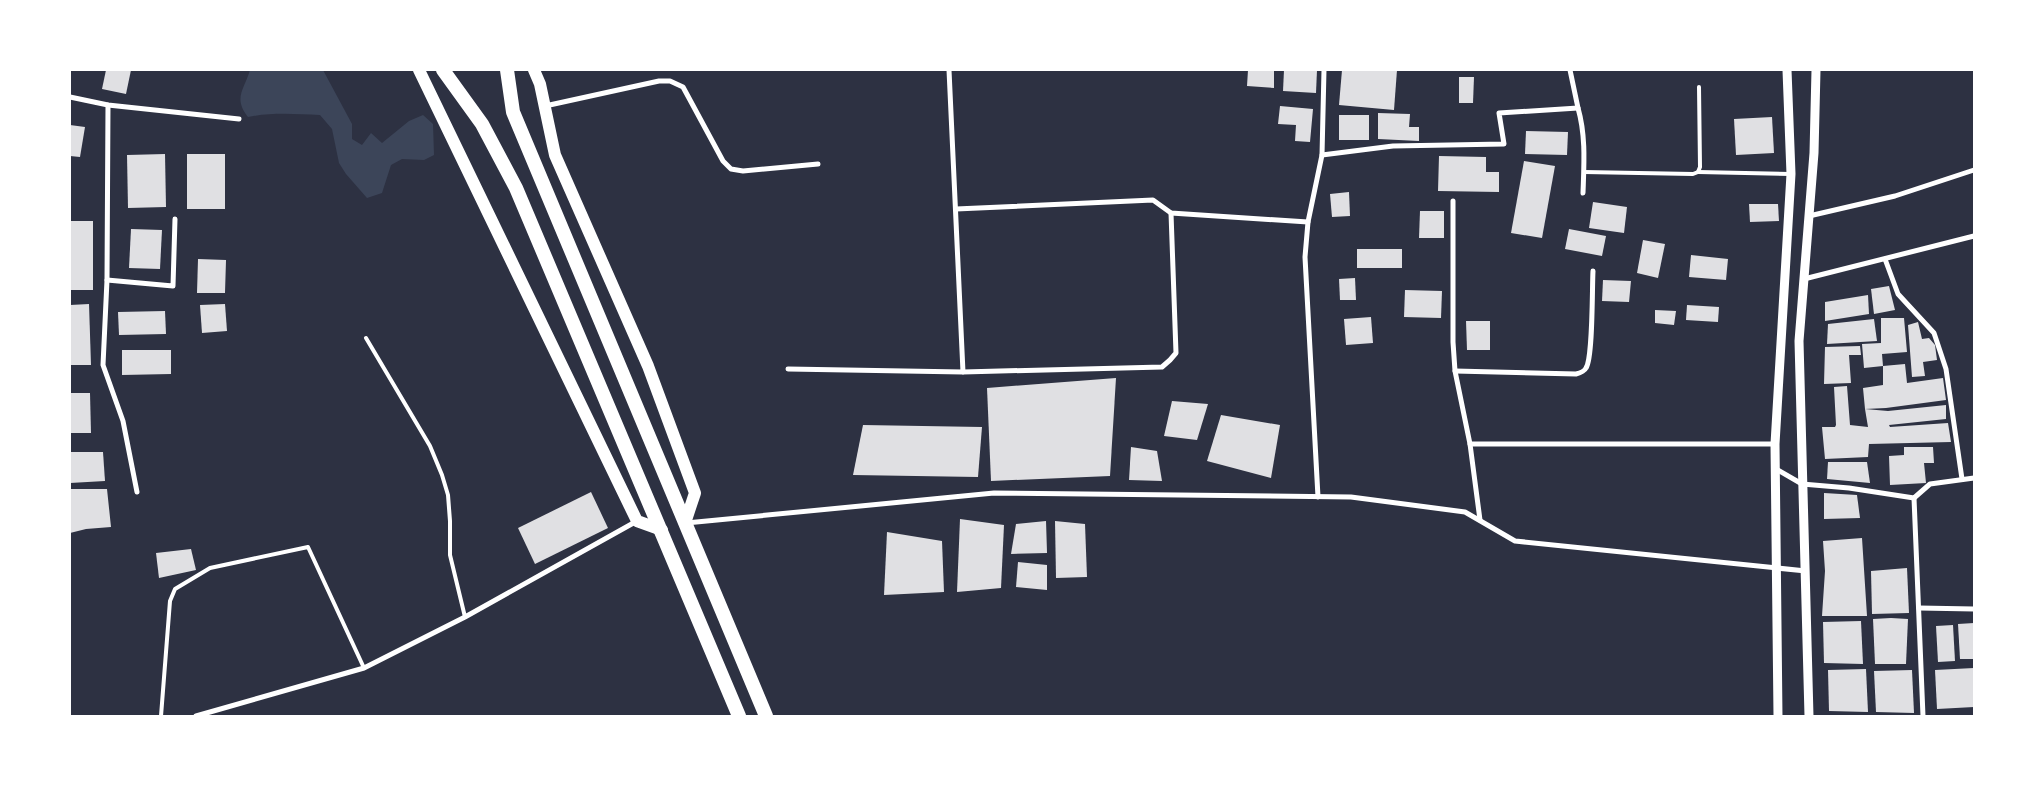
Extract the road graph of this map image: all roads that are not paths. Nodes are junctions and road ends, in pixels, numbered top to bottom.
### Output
1 (419, 70) edge
2 (443, 70) edge
3 (507, 70) edge
4 (534, 70) edge
5 (949, 70) edge
6 (1324, 70) edge
7 (1570, 70) edge
8 (1787, 70) edge
9 (1816, 70) edge
10 (1699, 86) dead end
11 (70, 97) edge
12 (108, 105) junction
13 (544, 106) junction
14 (1578, 108) junction
15 (239, 119) dead end
16 (1322, 155) junction
17 (818, 164) dead end
18 (1974, 170) edge
19 (1584, 172) junction
20 (1698, 172) junction
21 (1791, 174) junction
22 (1583, 193) dead end
23 (1453, 201) dead end
24 (956, 208) junction
25 (1171, 213) junction
26 (1809, 216) junction
27 (175, 219) dead end
28 (1308, 222) junction
29 (1974, 236) edge
30 (1886, 259) junction
31 (1593, 271) dead end
32 (1804, 279) junction
33 (107, 280) junction
34 (366, 338) dead end
35 (788, 369) dead end
36 (1456, 371) junction
37 (963, 372) junction
38 (1470, 444) junction
39 (1775, 444) junction
40 (1776, 469) junction
41 (1974, 478) edge
42 (1962, 479) junction
43 (1802, 484) junction
44 (137, 492) dead end
45 (1318, 497) junction
46 (1914, 498) junction
47 (1480, 520) junction
48 (637, 521) junction
49 (685, 523) junction
50 (662, 530) junction
51 (1777, 569) junction
52 (1806, 571) junction
53 (1919, 608) junction
54 (1974, 609) edge
55 (465, 617) junction
56 (364, 668) junction
57 (161, 716) edge
58 (196, 716) edge
59 (739, 716) edge
60 (766, 716) edge
61 (1778, 716) edge
62 (1809, 716) edge
63 (1923, 716) edge

1 - 48 main road
2 - 50 highway
3 - 49 highway
4 - 13 main road
5 - 24 street
6 - 16 street
7 - 14 street
8 - 21 street
9 - 26 street
10 - 20 lane
11 - 12 street
12 - 15 street
12 - 33 street
13 - 17 street
13 - 49 main road
14 - 16 street
14 - 19 street
16 - 28 street
18 - 26 street
19 - 20 lane
19 - 22 street
20 - 21 lane
21 - 39 street
23 - 36 street
24 - 25 street
24 - 37 street
25 - 28 street
25 - 37 street
26 - 32 street
27 - 33 street
28 - 45 street
29 - 30 street
30 - 32 street
30 - 42 street
31 - 36 street
32 - 43 street
33 - 44 street
34 - 55 lane
35 - 37 street
36 - 38 street
38 - 39 street
38 - 47 street
39 - 40 street
40 - 43 street
40 - 51 street
41 - 42 street
42 - 46 street
43 - 46 street
43 - 52 street
45 - 47 street
45 - 49 street
46 - 53 street
47 - 51 street
48 - 50 main road
48 - 55 street
49 - 60 highway
50 - 59 highway
51 - 52 street
51 - 61 street
52 - 62 street
53 - 54 street
53 - 63 street
55 - 56 street
56 - 57 lane
56 - 58 street

